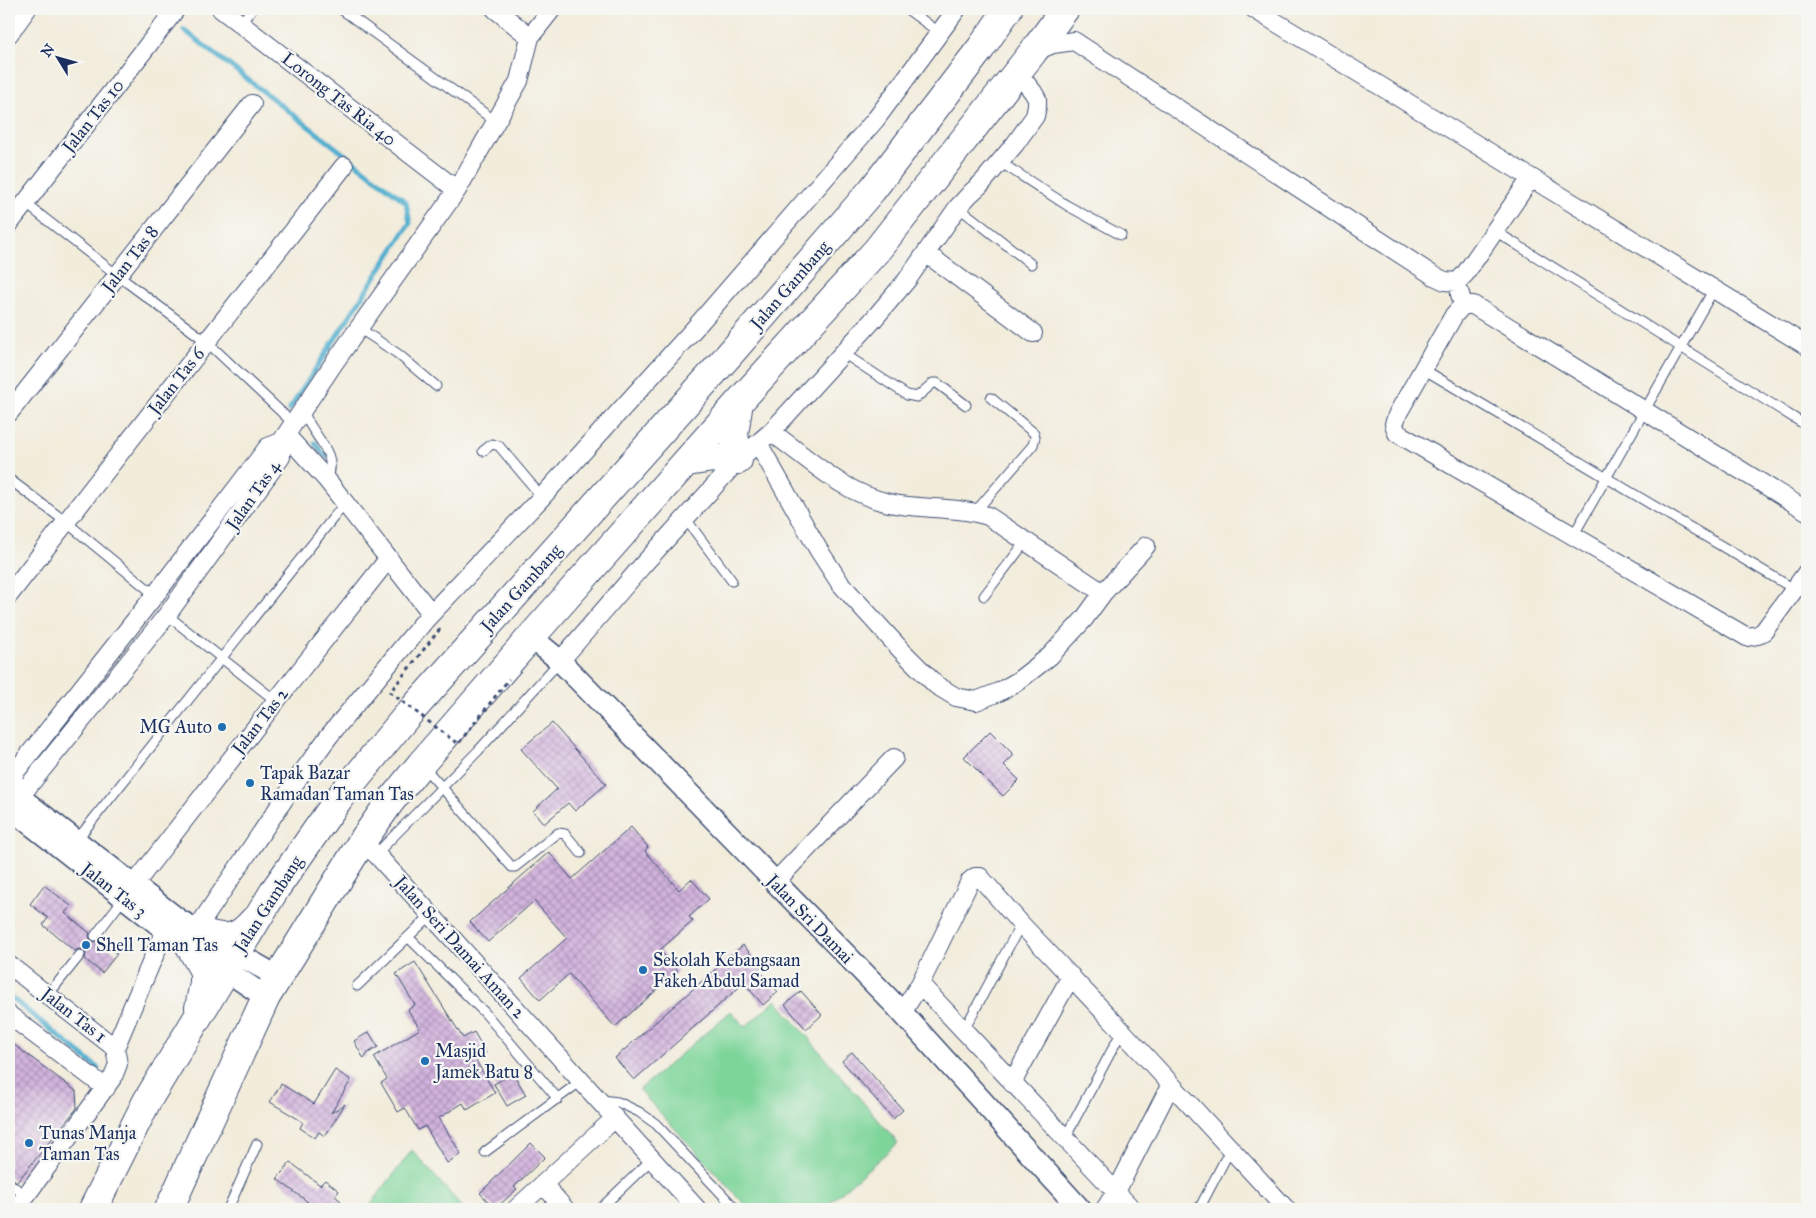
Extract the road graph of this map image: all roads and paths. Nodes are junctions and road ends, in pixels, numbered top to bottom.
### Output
1 (27, 9) edge
2 (176, 9) edge
3 (221, 9) edge
4 (252, 9) edge
5 (341, 9) edge
6 (495, 9) edge
7 (552, 9) edge
8 (907, 9) edge
9 (957, 9) edge
10 (1008, 9) edge
11 (1067, 9) edge
12 (1254, 9) edge
13 (241, 23) junction
14 (940, 33) junction
15 (9, 34) edge
16 (530, 37) junction
17 (1074, 41) junction
18 (1025, 62) junction
19 (252, 104) dead end
20 (495, 122) junction
21 (1000, 162) junction
22 (344, 166) dead end
23 (1531, 178) junction
24 (458, 190) junction
25 (18, 204) edge
26 (958, 208) junction
27 (9, 224) edge
28 (1495, 231) junction
29 (1121, 235) dead end
30 (927, 254) junction
31 (1031, 264) dead end
32 (118, 275) junction
33 (1457, 282) junction
34 (1714, 289) junction
35 (1464, 306) junction
36 (359, 328) junction
37 (1033, 333) dead end
38 (207, 342) junction
39 (1807, 346) edge
40 (1681, 347) junction
41 (843, 353) junction
42 (1423, 369) junction
43 (436, 386) dead end
44 (990, 398) dead end
45 (738, 402) junction
46 (966, 405) dead end
47 (1645, 410) junction
48 (9, 414) edge
49 (1807, 426) edge
50 (291, 428) junction
51 (756, 445) junction
52 (483, 451) dead end
53 (687, 462) junction
54 (1606, 478) junction
55 (9, 479) edge
56 (327, 480) junction
57 (542, 497) junction
58 (345, 502) junction
59 (1807, 511) edge
60 (975, 512) junction
61 (685, 518) junction
62 (66, 522) junction
63 (1573, 536) junction
64 (1026, 541) junction
65 (1146, 546) dead end
66 (389, 558) junction
67 (1807, 572) edge
68 (732, 581) dead end
69 (1794, 589) junction
70 (1102, 593) junction
71 (9, 595) edge
72 (155, 595) junction
73 (984, 596) dead end
74 (167, 615) junction
75 (436, 621) junction
76 (531, 638) junction
77 (221, 658) junction
78 (560, 661) junction
79 (509, 678) dead end
80 (276, 700) junction
81 (894, 758) dead end
82 (421, 764) junction
83 (442, 787) junction
84 (14, 797) edge
85 (76, 841) junction
86 (368, 848) junction
87 (581, 853) dead end
88 (775, 882) junction
89 (129, 892) junction
90 (262, 912) junction
91 (431, 915) junction
92 (1021, 924) junction
93 (165, 930) junction
94 (94, 936) dead end
95 (196, 937) junction
96 (408, 937) junction
97 (80, 955) dead end
98 (231, 962) junction
99 (9, 965) edge
100 (1071, 976) junction
101 (920, 984) junction
102 (357, 986) dead end
103 (272, 987) junction
104 (48, 995) junction
105 (902, 1013) junction
106 (9, 1015) edge
107 (196, 1019) junction
108 (964, 1030) junction
109 (1122, 1031) junction
110 (115, 1048) junction
111 (581, 1081) junction
112 (1012, 1083) junction
113 (1171, 1084) junction
114 (106, 1088) junction
115 (558, 1099) junction
116 (598, 1100) junction
117 (615, 1118) junction
118 (1065, 1138) junction
119 (257, 1144) dead end
120 (1231, 1148) junction
121 (485, 1152) dead end
122 (652, 1159) junction
123 (9, 1183) edge
124 (543, 1184) junction
125 (1116, 1192) junction
126 (21, 1203) edge
127 (688, 1206) edge
128 (93, 1209) edge
129 (169, 1209) edge
130 (228, 1209) edge
131 (516, 1209) edge
132 (565, 1209) edge
133 (600, 1209) edge
134 (736, 1209) edge
135 (1080, 1209) edge
136 (1105, 1209) edge
137 (1132, 1209) edge
138 (1200, 1209) edge
139 (1286, 1209) edge

1 - 15 street
2 - 25 street, Jalan Tas 10
3 - 13 street, Lorong Tas Ria 40
4 - 13 lane
5 - 20 lane
6 - 16 street
7 - 16 street
8 - 14 lane
9 - 14 street
10 - 90 highway, Jalan Gambang
11 - 17 street
11 - 18 highway
12 - 23 street
13 - 24 street, Lorong Tas Ria 40
14 - 57 street
16 - 20 street
17 - 18 street
17 - 33 street
18 - 21 street
18 - 45 highway
19 - 32 street, Jalan Tas 8
20 - 24 street
21 - 26 street
21 - 29 lane
22 - 38 street, Jalan Tas 6
23 - 28 street
23 - 34 street
24 - 36 street
25 - 27 street, Jalan Tas 10
25 - 32 lane
26 - 30 street
26 - 31 lane
28 - 33 street
28 - 40 lane
30 - 37 street
30 - 41 street
32 - 38 lane
32 - 48 street, Jalan Tas 8
33 - 35 street
34 - 39 street
34 - 40 lane
35 - 42 street
35 - 47 street
36 - 43 lane
36 - 50 street
38 - 50 lane
38 - 62 street, Jalan Tas 6
40 - 47 lane
40 - 49 lane
41 - 46 lane
41 - 51 street
42 - 54 lane
42 - 63 street
44 - 60 lane
45 - 51 highway
45 - 53 highway
47 - 54 lane
47 - 59 street
50 - 56 street
50 - 56 lane
50 - 72 street, Jalan Tas 4
50 - 74 street, Jalan Tas 4
51 - 53 highway
51 - 60 street
51 - 61 street
51 - 70 street
52 - 57 lane
53 - 76 highway
54 - 63 lane
54 - 69 lane
55 - 62 lane
56 - 58 street
57 - 75 street
58 - 66 street
58 - 77 lane
60 - 64 street
61 - 68 lane
61 - 78 street
62 - 71 street, Jalan Tas 6
62 - 72 lane
63 - 69 street
64 - 70 street
64 - 73 lane
65 - 70 street
66 - 75 street
66 - 80 street, Jalan Tas 2
67 - 69 street
72 - 84 street, Jalan Tas 4
74 - 77 lane
74 - 84 street, Jalan Tas 4
75 - 79 path, bridge
75 - 95 street
76 - 78 street, Jalan Sri Damai
76 - 82 highway
77 - 80 lane
77 - 85 lane
78 - 83 lane
78 - 88 street, Jalan Sri Damai
80 - 89 street, Jalan Tas 2
81 - 88 street
82 - 83 lane
82 - 86 highway
83 - 86 lane
83 - 87 lane
84 - 85 street, Jalan Tas 3
84 - 89 street, Jalan Tas 3
85 - 89 street, Jalan Tas 3
86 - 91 street, Jalan Seri Damai Aman 2
86 - 103 highway
88 - 105 street, Jalan Sri Damai
89 - 93 street, Jalan Tas 3
89 - 94 lane
89 - 95 street, Jalan Tas 3
90 - 95 highway
90 - 98 highway, Jalan Gambang
91 - 96 lane
91 - 111 street, Jalan Seri Damai Aman 2
92 - 100 street
92 - 101 street
92 - 108 lane
93 - 95 street, Jalan Tas 3
93 - 110 street
95 - 98 street, Jalan Tas 3
95 - 107 highway
96 - 102 lane
96 - 115 lane
97 - 104 lane
98 - 103 street, Jalan Tas 3
98 - 107 highway, Jalan Gambang
99 - 104 street, Jalan Tas 1
100 - 109 street
100 - 112 street
101 - 105 street
101 - 108 street
103 - 129 highway
104 - 110 street, Jalan Tas 1
105 - 135 street, Jalan Sri Damai
106 - 114 street
107 - 128 highway, Jalan Gambang
108 - 112 street
109 - 113 street
109 - 118 lane
110 - 114 street
111 - 115 lane
111 - 116 street, Jalan Seri Damai Aman 2
112 - 118 street
113 - 120 street
113 - 125 street
114 - 126 street
115 - 121 lane
116 - 117 street, Jalan Seri Damai Aman 2
116 - 134 lane
117 - 122 street, Jalan Seri Damai Aman 2
117 - 124 street
118 - 125 street
119 - 130 lane
120 - 138 lane
120 - 139 street
122 - 127 street, Jalan Seri Damai Aman 2
122 - 133 lane
123 - 126 lane
124 - 131 street
124 - 132 street
125 - 136 street
125 - 137 street

